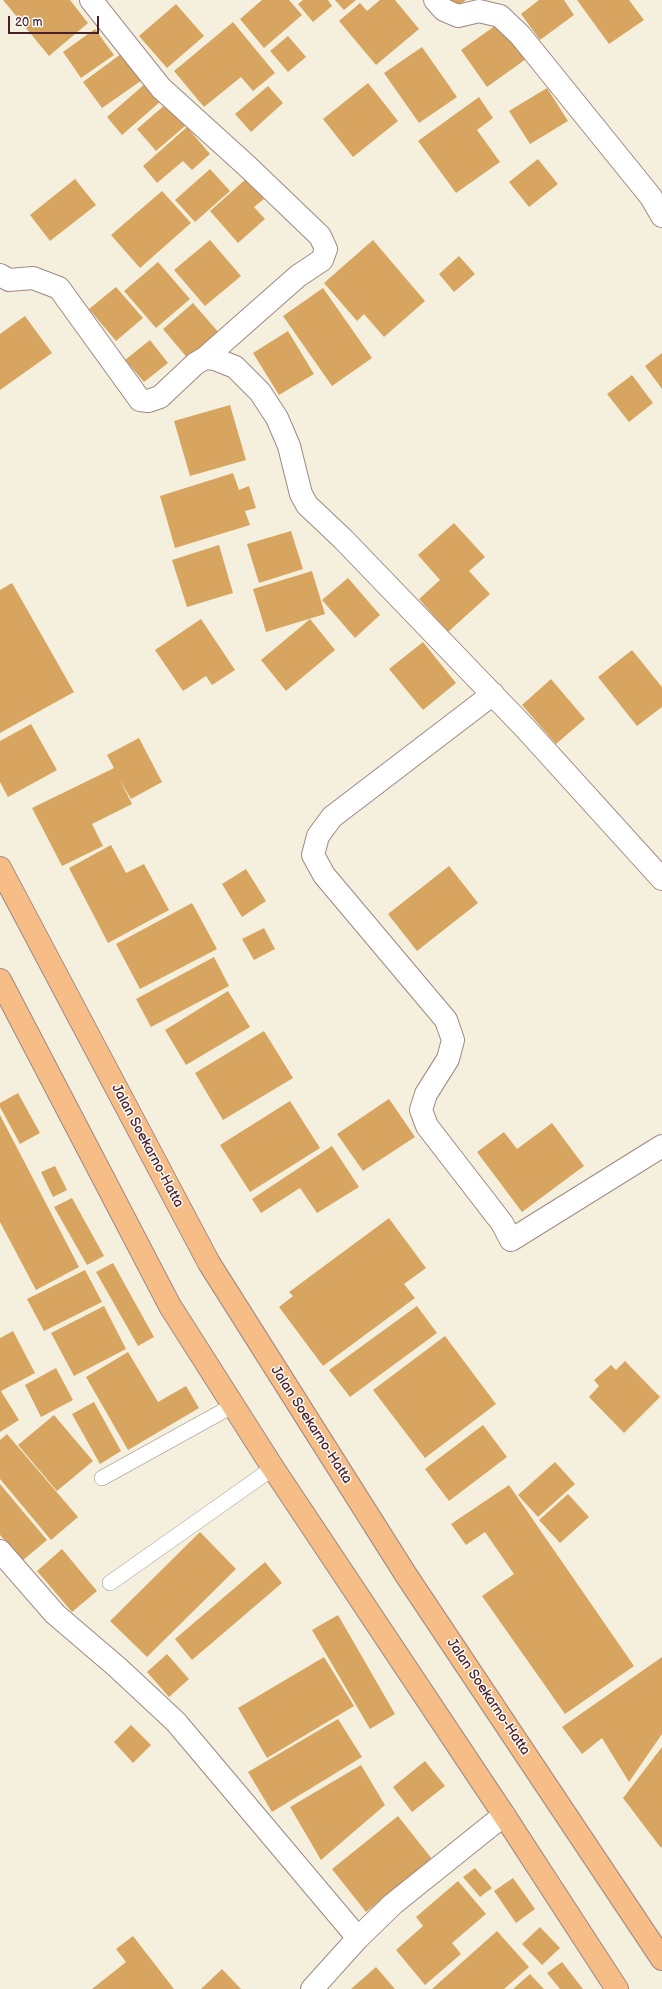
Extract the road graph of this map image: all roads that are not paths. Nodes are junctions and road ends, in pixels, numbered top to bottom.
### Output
1 (91, 0) edge
2 (435, 0) edge
3 (662, 216) edge
4 (0, 275) edge
5 (206, 358) junction
6 (493, 694) junction
7 (0, 868) edge
8 (662, 879) edge
9 (0, 980) edge
10 (662, 1146) edge
11 (234, 1405) junction
12 (273, 1468) junction
13 (102, 1478) dead end
14 (0, 1551) edge
15 (110, 1583) dead end
16 (504, 1815) junction
17 (358, 1938) junction
18 (662, 1959) edge
19 (312, 1989) edge
20 (617, 1989) edge

1 - 5 street
2 - 3 street
4 - 5 street
5 - 6 street
6 - 8 street
6 - 10 street
7 - 18 highway, Jalan Soekarno-Hatta
9 - 11 highway
11 - 12 highway
11 - 13 lane
12 - 15 lane
12 - 16 highway
14 - 17 street
16 - 17 street
16 - 20 highway
17 - 19 street

